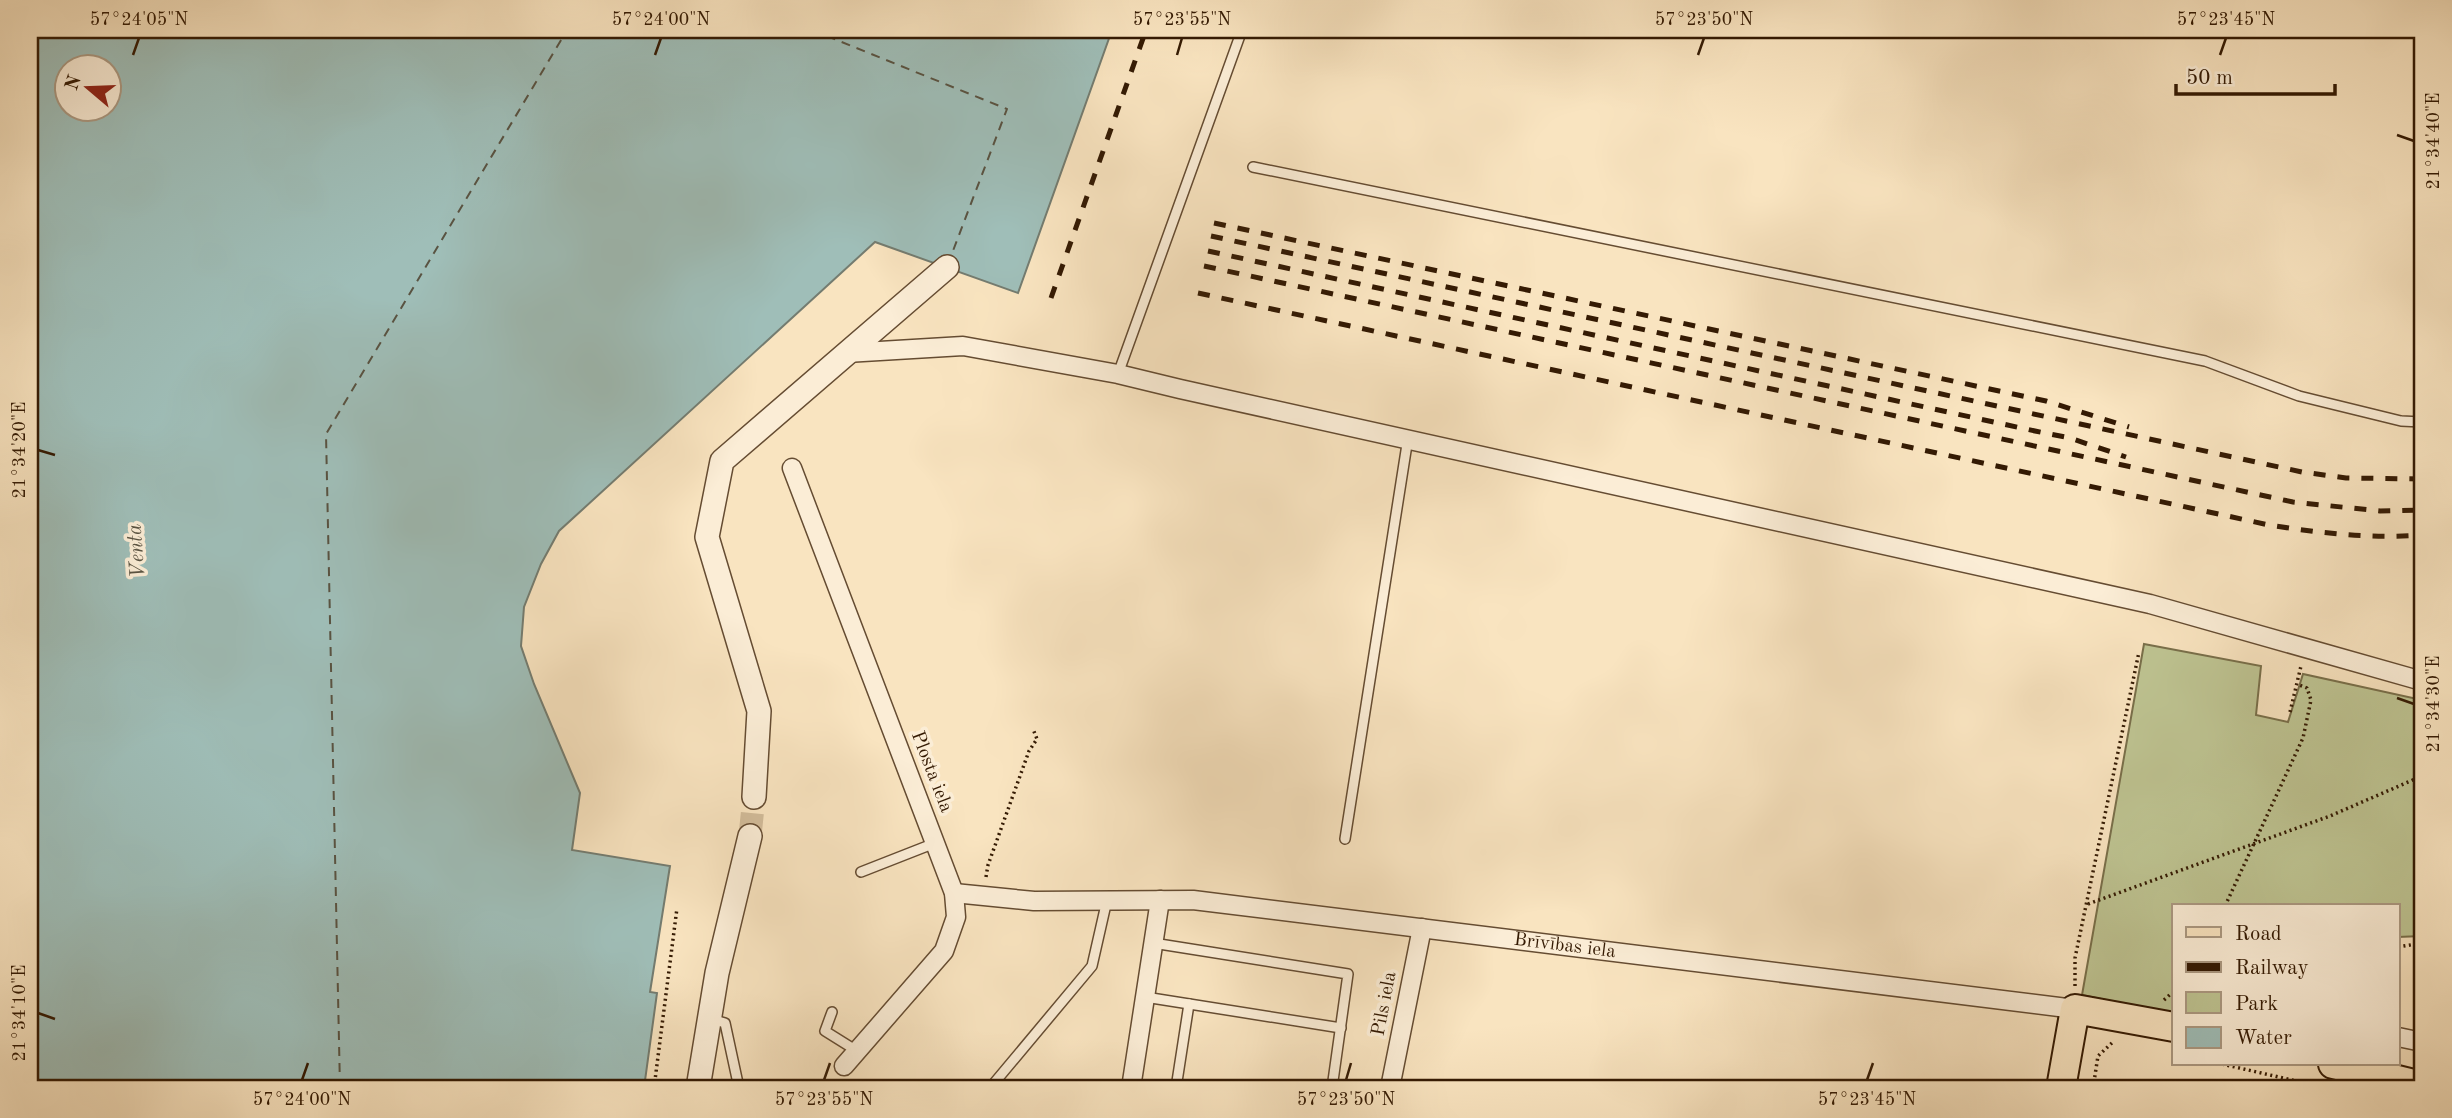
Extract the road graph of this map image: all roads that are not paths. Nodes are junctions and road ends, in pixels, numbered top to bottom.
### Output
1 (1242, 30) edge
2 (1253, 167) dead end
3 (947, 267) dead end
4 (846, 352) junction
5 (1118, 374) junction
6 (2422, 422) edge
7 (1408, 438) junction
8 (792, 468) dead end
9 (2422, 681) edge
10 (754, 797) tunnel mouth
11 (750, 836) tunnel mouth
12 (1345, 839) dead end
13 (935, 843) junction
14 (861, 872) dead end
15 (954, 892) junction
16 (1107, 900) junction
17 (1160, 900) junction
18 (1422, 928) junction
19 (1153, 943) junction
20 (1145, 997) junction
21 (1189, 1004) junction
22 (2075, 1009) junction
23 (832, 1012) dead end
24 (710, 1019) junction
25 (2172, 1027) edge
26 (1341, 1028) junction
27 (2400, 1037) edge
28 (2422, 1042) edge
29 (857, 1051) junction
30 (844, 1066) dead end
31 (2348, 1066) edge
32 (2422, 1086) edge
33 (698, 1088) edge
34 (739, 1088) edge
35 (990, 1088) edge
36 (1131, 1088) edge
37 (1176, 1088) edge
38 (1332, 1088) edge
39 (1390, 1088) edge
40 (2061, 1088) edge

1 - 5 lane
2 - 6 lane
3 - 4 street
4 - 5 street
4 - 10 street
5 - 7 street
7 - 9 street
7 - 12 lane
8 - 13 street, Plosta iela
11 - 24 street
13 - 14 lane
13 - 15 street, Plosta iela
15 - 16 street, Brīvības iela
15 - 29 street, Plosta iela
16 - 17 street, Brīvības iela
16 - 35 lane
17 - 18 street, Brīvības iela
17 - 19 street
18 - 22 street, Brīvības iela
18 - 39 street, Pils iela
19 - 20 street
19 - 26 lane
20 - 21 lane
20 - 36 street
21 - 26 lane
21 - 37 lane
22 - 25 main road, Brīvības iela
22 - 40 main road
23 - 29 lane
24 - 33 street
24 - 34 lane
26 - 38 lane
27 - 28 street
29 - 30 street, Plosta iela
31 - 32 main road

